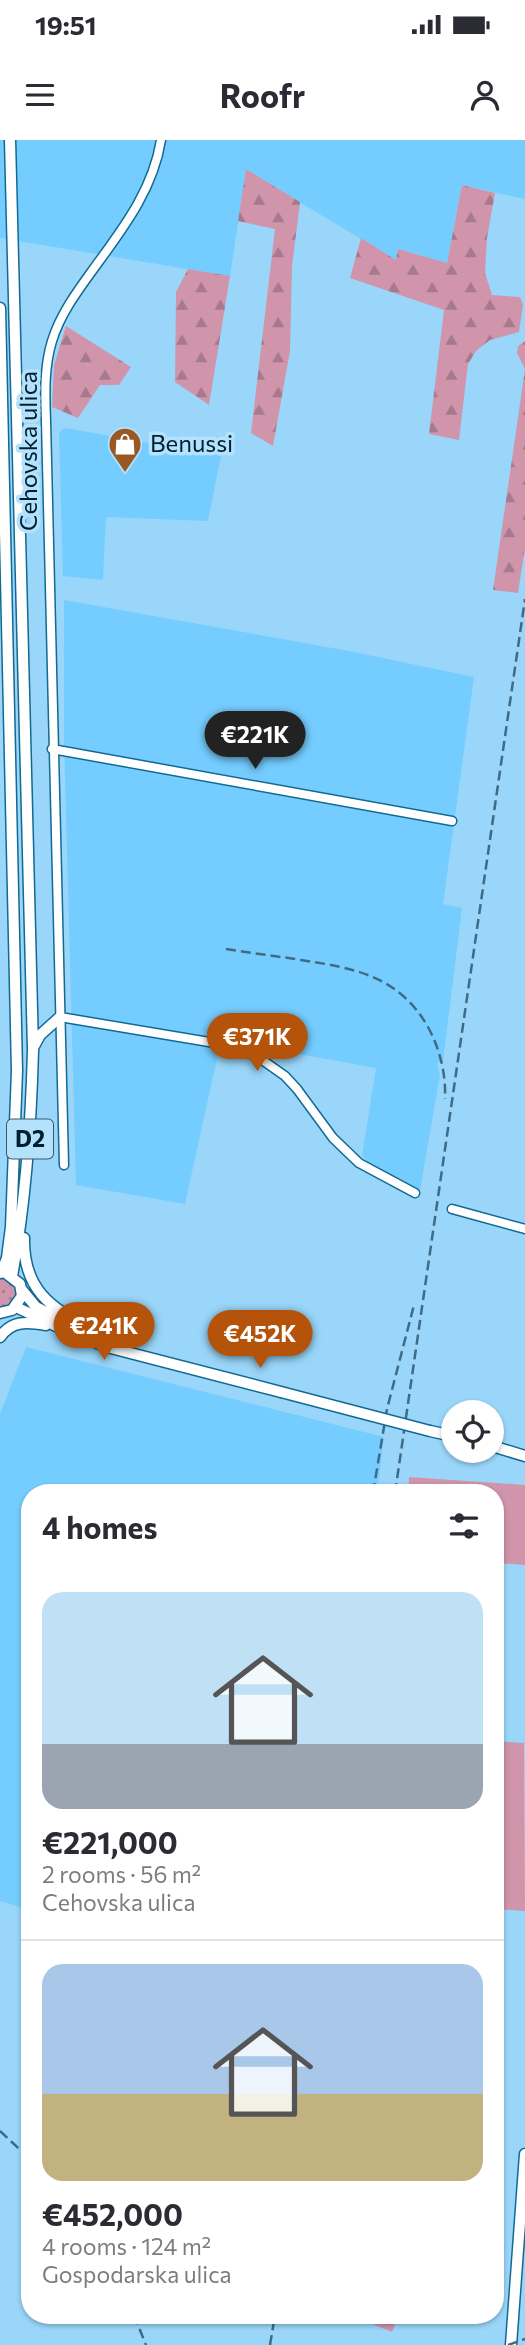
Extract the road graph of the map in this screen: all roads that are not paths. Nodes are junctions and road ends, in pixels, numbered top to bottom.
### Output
1 (10, 140) edge
2 (161, 140) edge
3 (0, 308) edge
4 (52, 749) junction
5 (453, 821) dead end
6 (60, 1017) junction
7 (33, 1050) junction
8 (64, 1165) dead end
9 (415, 1193) dead end
10 (452, 1209) dead end
11 (17, 1227) junction
12 (525, 1228) edge
13 (0, 1245) edge
14 (1, 1273) edge
15 (12, 1276) junction
16 (22, 1290) junction
17 (8, 1311) edge
18 (0, 1323) edge
19 (58, 1328) junction
20 (0, 1337) edge
21 (105, 1338) junction
22 (128, 1352) junction
23 (441, 1433) edge
24 (504, 1449) edge
25 (525, 1455) edge
26 (525, 2154) edge
27 (511, 2345) edge

1 - 7 main road, D2
2 - 4 street, Cehovska ulica
3 - 11 main road, D2
4 - 5 street
4 - 6 street, Cehovska ulica
6 - 7 main road
6 - 8 street, Cehovska ulica
6 - 9 street
7 - 11 main road, D2
10 - 12 street
11 - 13 main road
11 - 14 main road, D2
11 - 15 main road, D2
11 - 21 main road
14 - 15 main road, D2
15 - 16 main road
16 - 17 main road
16 - 21 main road
17 - 18 main road
17 - 19 main road
19 - 20 main road
19 - 22 main road
21 - 22 main road
22 - 23 main road, bridge
24 - 25 main road
26 - 27 main road

